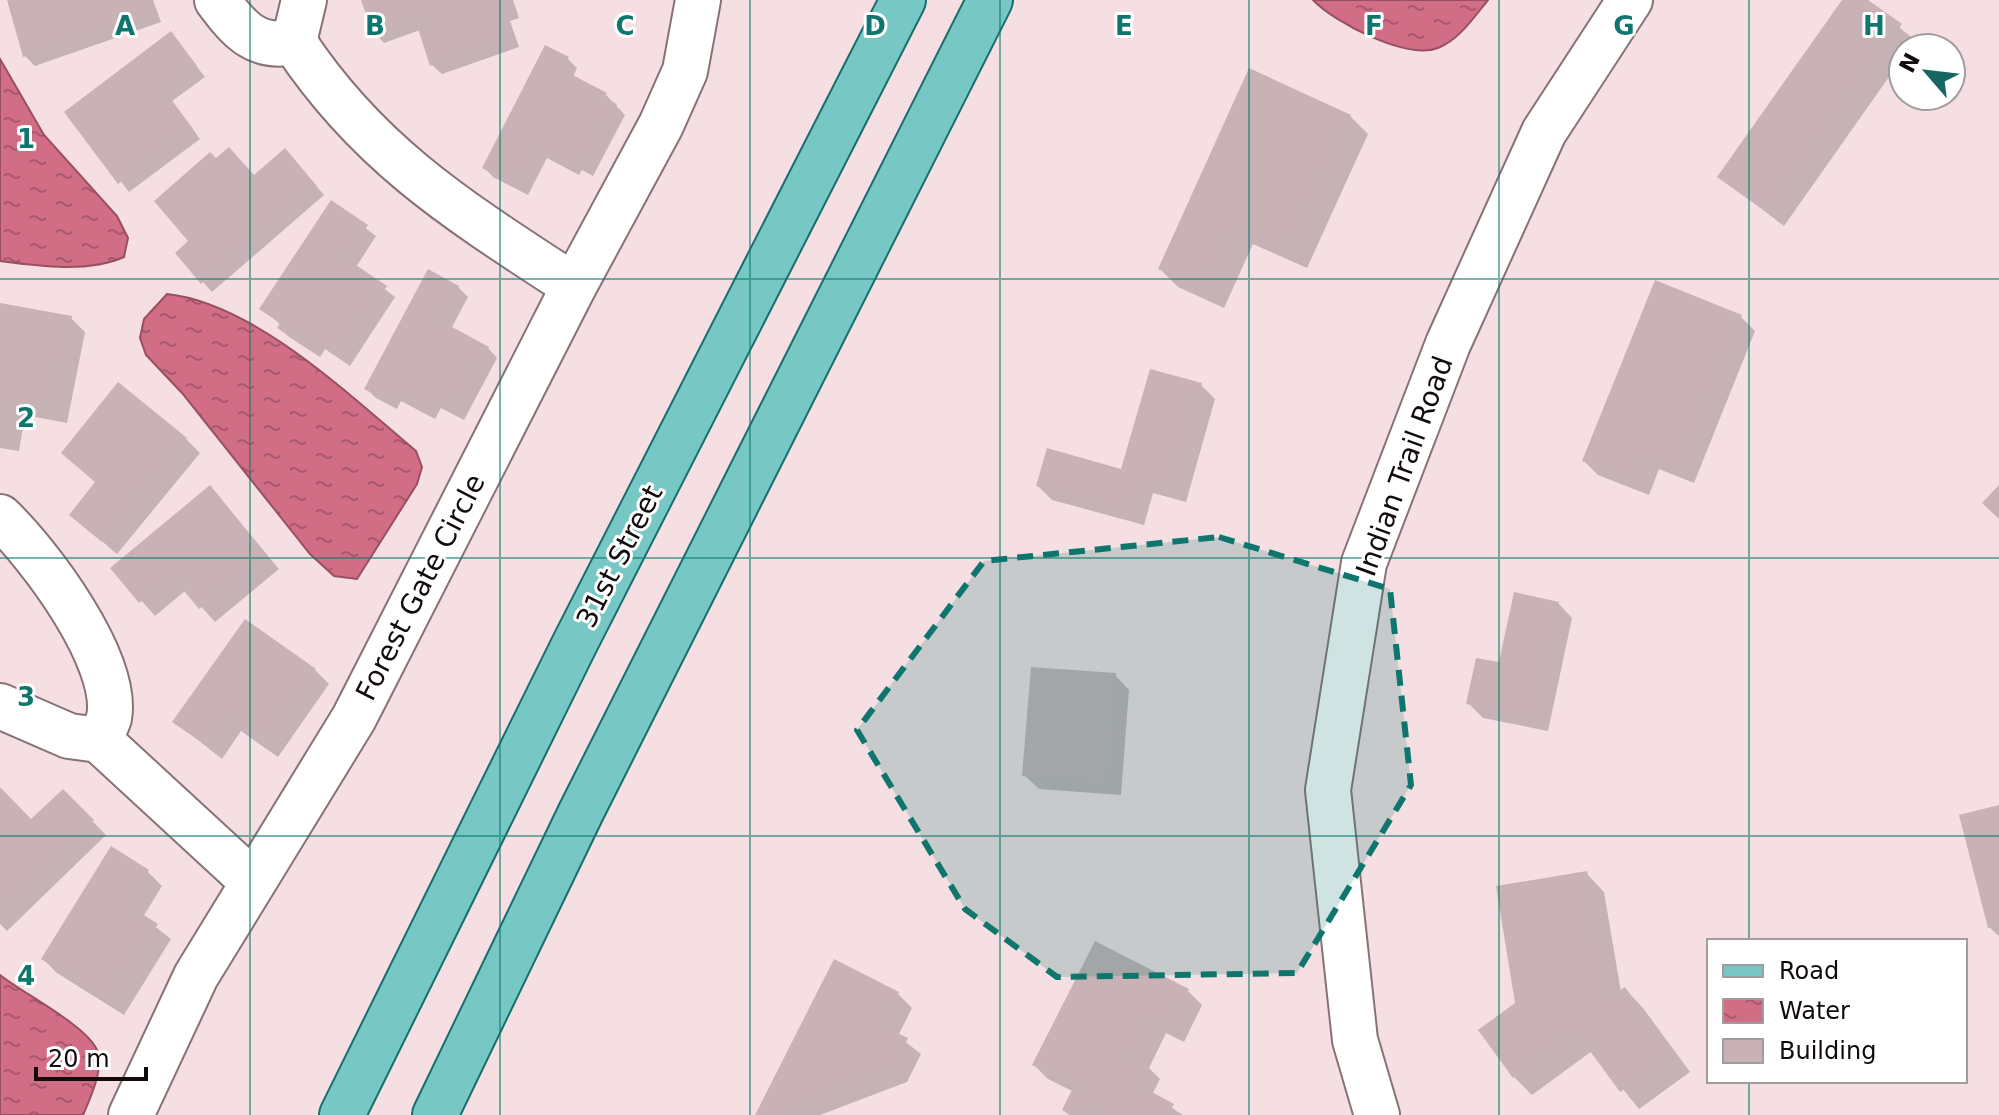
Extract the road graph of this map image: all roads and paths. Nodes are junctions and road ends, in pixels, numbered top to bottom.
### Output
1 (217, 0) edge
2 (304, 0) edge
3 (698, 0) edge
4 (903, 0) edge
5 (990, 0) edge
6 (1630, 0) edge
7 (294, 42) junction
8 (574, 286) junction
9 (0, 517) edge
10 (0, 706) edge
11 (99, 740) junction
12 (252, 881) junction
13 (131, 1115) edge
14 (342, 1115) edge
15 (435, 1115) edge
16 (1377, 1115) edge

1 - 7 street
2 - 7 street
3 - 8 street, Forest Gate Circle
4 - 14 main road, 31st Street
5 - 15 main road
6 - 16 street, Indian Trail Road
7 - 8 street
8 - 12 street, Forest Gate Circle
9 - 11 street
10 - 11 street
11 - 12 street
12 - 13 street, Forest Gate Circle

